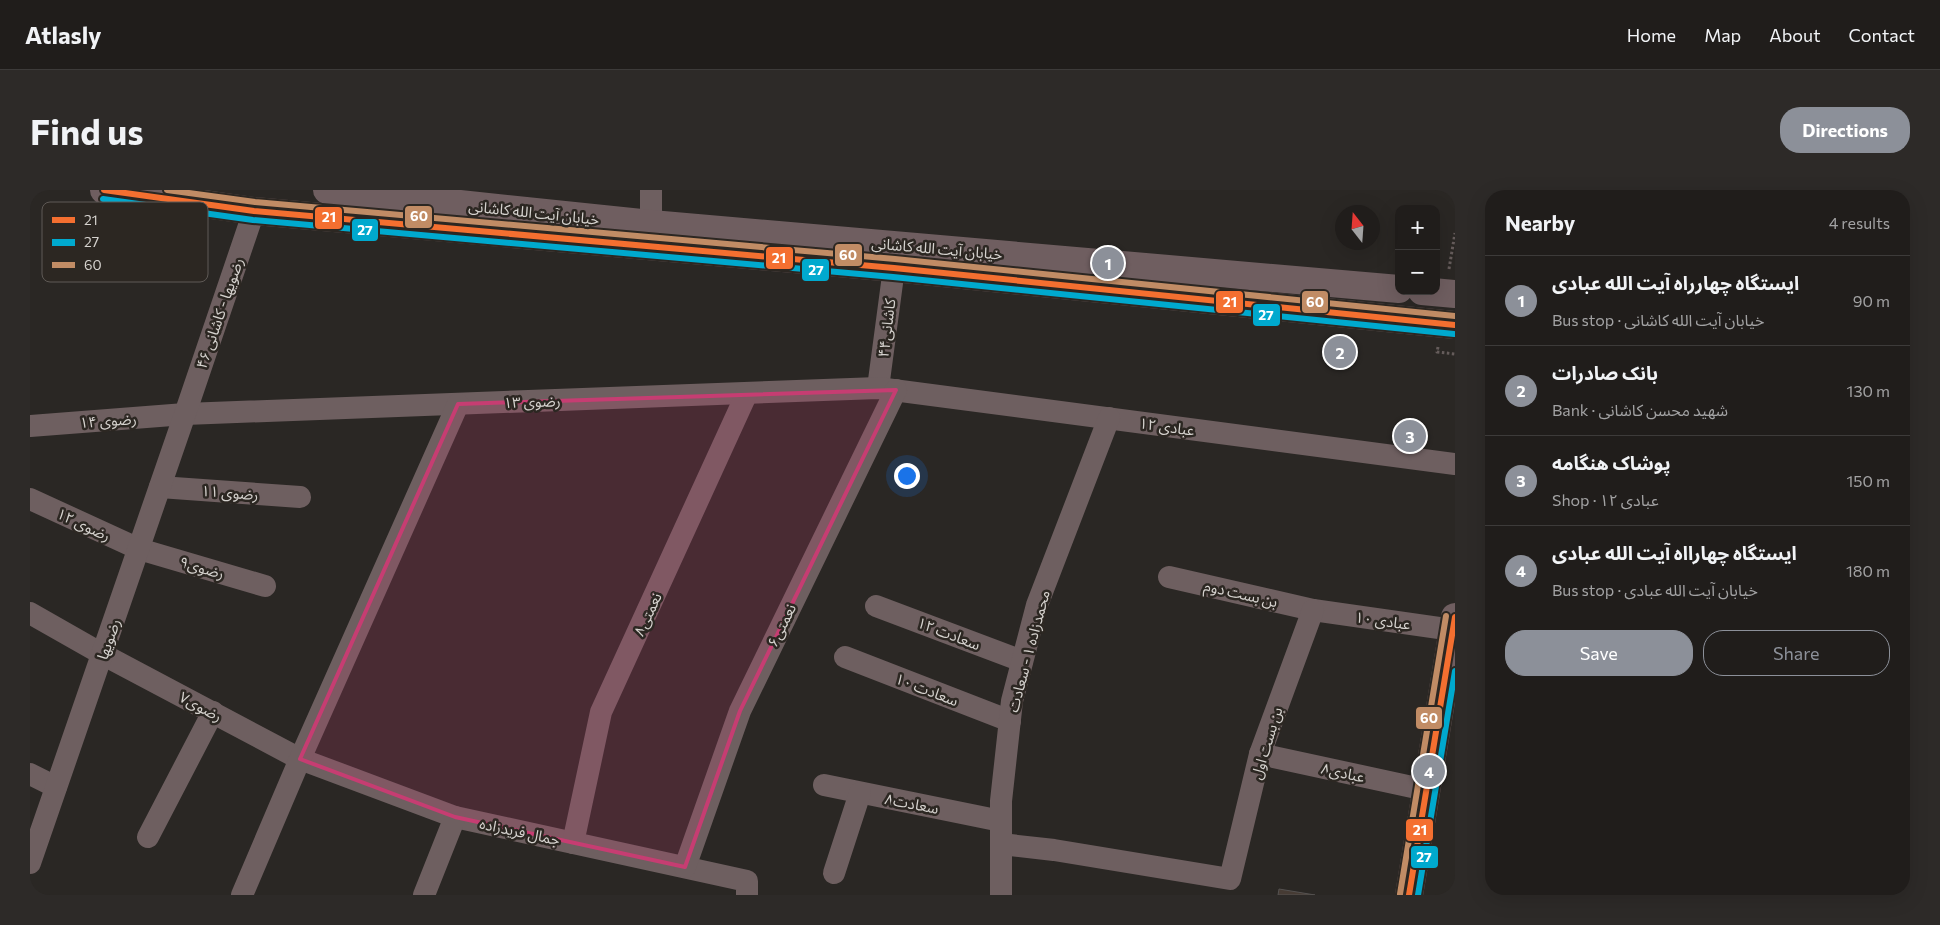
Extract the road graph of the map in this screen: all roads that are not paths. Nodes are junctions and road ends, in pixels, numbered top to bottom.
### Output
1 (104, 190) edge
2 (327, 190) edge
3 (651, 190) edge
4 (258, 200) edge
5 (651, 224) junction
6 (894, 268) junction
7 (1395, 289) edge
8 (1440, 293) edge
9 (1455, 294) edge
10 (1455, 325) edge
11 (887, 389) junction
12 (747, 393) junction
13 (458, 404) junction
14 (185, 414) junction
15 (1109, 418) junction
16 (30, 426) edge
17 (1455, 464) edge
18 (160, 487) junction
19 (300, 498) dead end
20 (30, 499) edge
21 (139, 549) junction
22 (1169, 577) dead end
23 (265, 586) dead end
24 (876, 606) dead end
25 (1313, 610) junction
26 (30, 613) edge
27 (1454, 623) edge
28 (102, 654) junction
29 (845, 657) dead end
30 (1022, 661) junction
31 (213, 712) junction
32 (1010, 721) junction
33 (1260, 754) junction
34 (300, 759) junction
35 (30, 774) edge
36 (824, 786) dead end
37 (56, 787) junction
38 (1426, 790) junction
39 (860, 793) junction
40 (454, 817) junction
41 (1001, 821) junction
42 (148, 837) dead end
43 (573, 843) junction
44 (1001, 844) junction
45 (30, 863) edge
46 (685, 867) junction
47 (834, 873) dead end
48 (747, 888) edge
49 (242, 895) edge
50 (424, 895) edge
51 (1001, 895) edge
52 (1409, 895) edge

1 - 4 main road
2 - 5 main road, خیابان آیت الله کاشانی
3 - 5 street
4 - 6 main road
4 - 14 street, رضویها - کاشانی ۴۶
5 - 7 main road, خیابان آیت الله کاشانی
6 - 10 main road
6 - 11 street, کاشانی۴۴
8 - 9 main road
11 - 12 street, رضوی ۱۳
11 - 15 street, عبادی ۱۲
11 - 46 street, نعمتی۶
12 - 13 street, رضوی ۱۳
12 - 43 street, نعمتی۸
13 - 14 street, رضوی ۱۳
13 - 34 street
14 - 16 street, رضوی ۱۴
14 - 18 street, رضویها
15 - 17 street, عبادی ۱۲
15 - 30 street, محمدزاده ۱ - سعادت
18 - 19 street, رضوی ۱۱
18 - 21 street, رضویها
20 - 21 street, رضوی ۱۲
21 - 23 street, رضوی۹
21 - 28 street, رضویها
22 - 25 street, بن بست دوم
24 - 30 street, سعادت ۱۲
25 - 27 street, عبادی ۱۰
25 - 33 street, بن بست اول
26 - 28 street, رضوی۷
27 - 38 main road
28 - 31 street, رضوی۷
28 - 37 street, رضویها
29 - 32 street, سعادت ۱۰
30 - 32 street, محمدزاده ۱ - سعادت
31 - 34 street, رضوی۷
31 - 42 street
32 - 41 street, محمدزاده ۱ - سعادت
33 - 38 street, عبادی۸
33 - 44 street, بن بست اول
34 - 40 street, جمال فریدزاده
34 - 49 street
35 - 37 street
36 - 39 street, سعادت۸
37 - 45 street, رضویها
38 - 52 main road
39 - 41 street, سعادت۸
39 - 47 street
40 - 43 street, جمال فریدزاده
40 - 50 street
41 - 44 street, محمدزاده ۱ - سعادت
43 - 46 street, جمال فریدزاده
44 - 51 street, محمدزاده ۱ - سعادت
46 - 48 street, جمال فریدزاده

